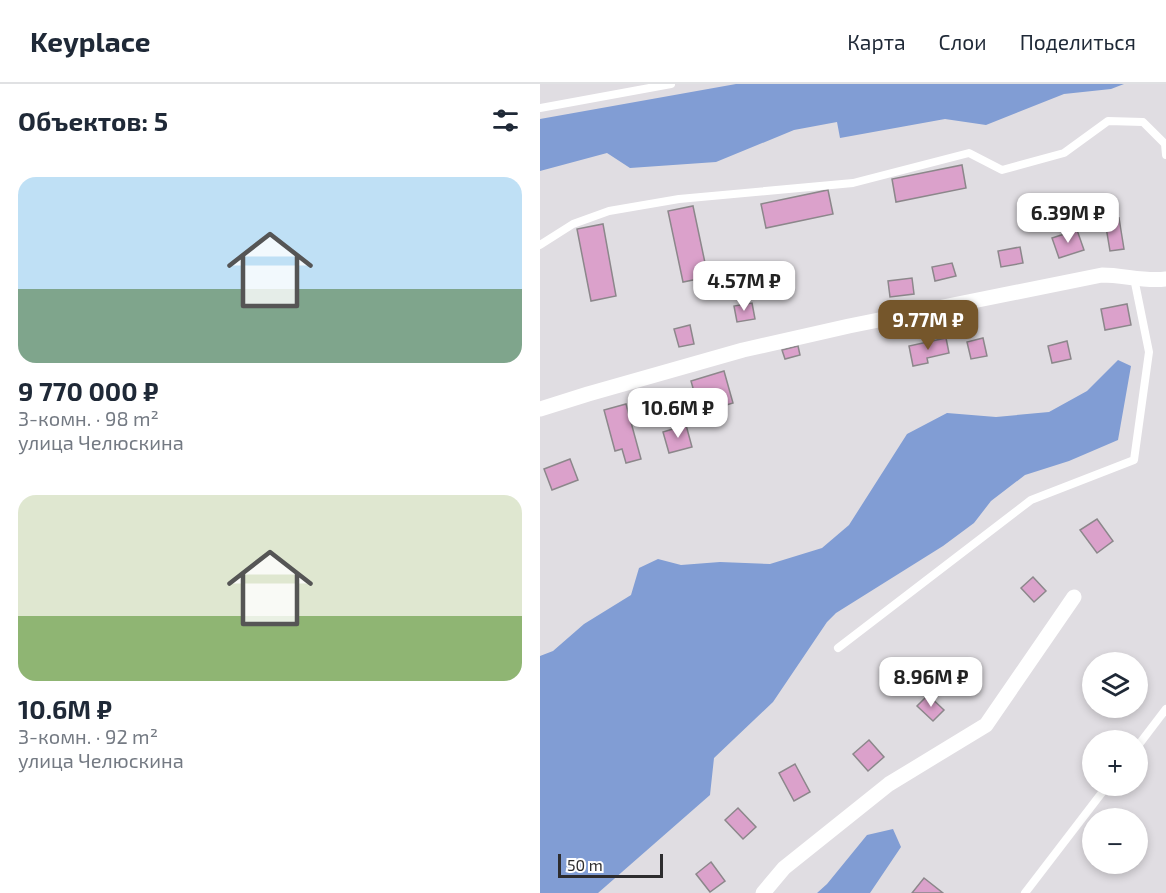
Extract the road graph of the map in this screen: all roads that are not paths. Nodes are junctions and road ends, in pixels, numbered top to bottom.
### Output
1 (671, 84) edge
2 (540, 108) edge
3 (1166, 155) edge
4 (540, 244) edge
5 (1134, 278) junction
6 (1166, 279) edge
7 (540, 409) edge
8 (1074, 597) dead end
9 (838, 648) dead end
10 (1166, 709) edge
11 (1148, 733) edge
12 (1099, 796) edge
13 (763, 893) edge
14 (1025, 893) edge

1 - 2 lane
3 - 4 lane
5 - 6 street
5 - 7 street
5 - 9 lane
8 - 13 street
10 - 11 lane
12 - 14 lane

